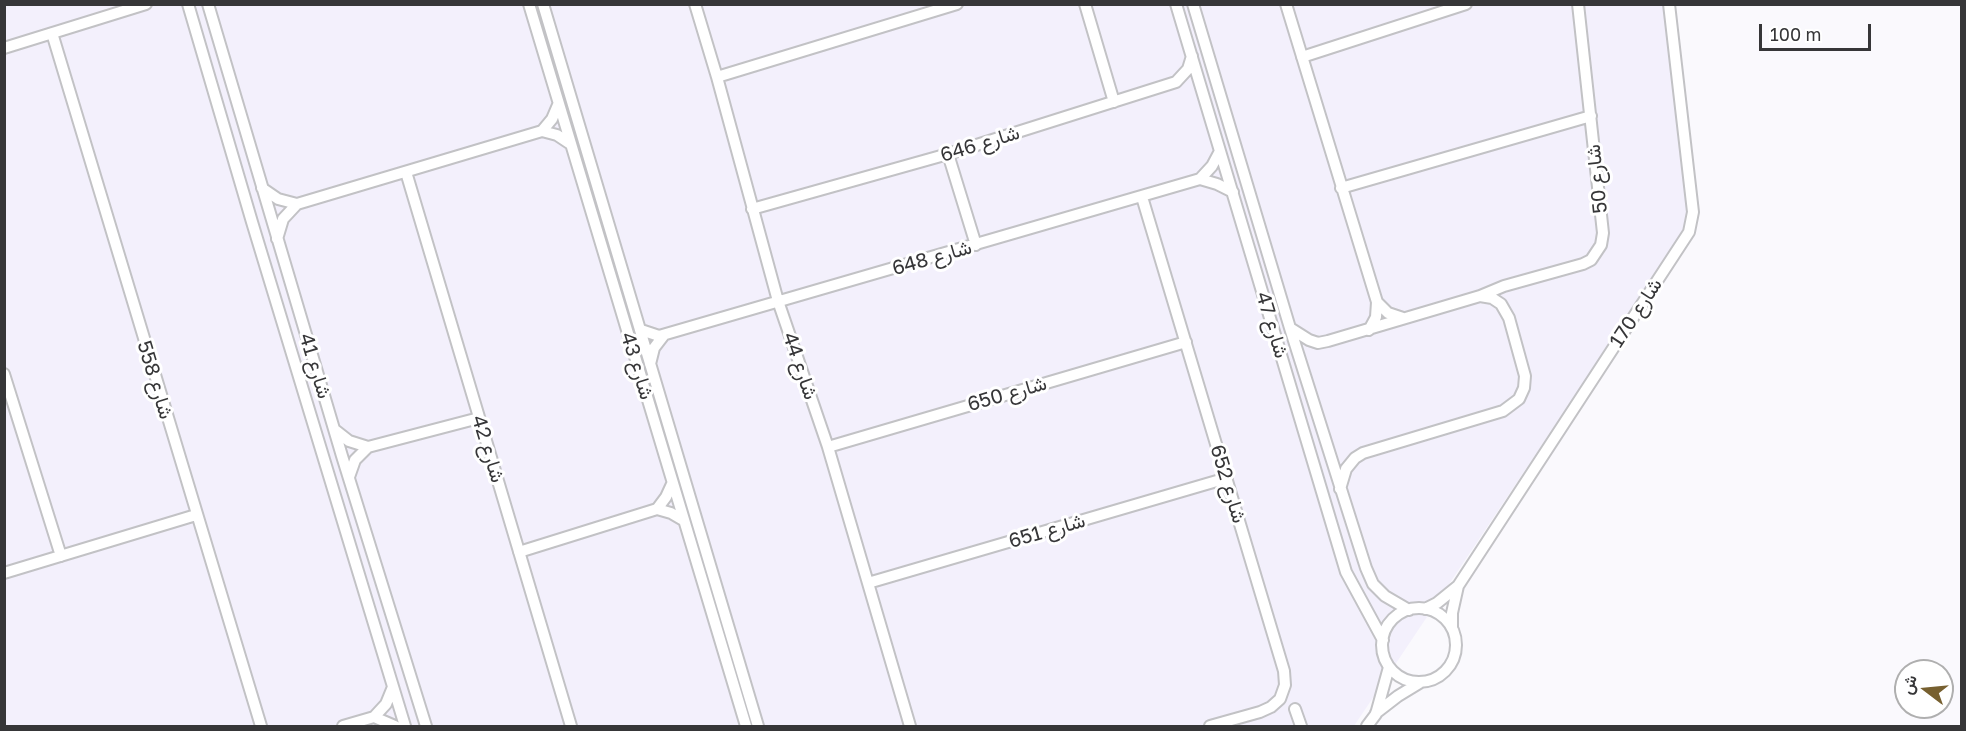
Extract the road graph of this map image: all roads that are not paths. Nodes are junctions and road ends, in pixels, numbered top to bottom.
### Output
1 (146, 4) edge
2 (188, 4) edge
3 (207, 4) edge
4 (528, 4) edge
5 (543, 4) edge
6 (695, 4) edge
7 (957, 4) edge
8 (1084, 4) edge
9 (1176, 4) edge
10 (1193, 4) edge
11 (1286, 4) edge
12 (1466, 4) edge
13 (1578, 4) edge
14 (1669, 4) edge
15 (52, 33) junction
16 (4, 48) edge
17 (1192, 56) junction
18 (1302, 57) junction
19 (717, 77) junction
20 (1114, 102) junction
21 (558, 105) junction
22 (1591, 116) junction
23 (542, 131) junction
24 (569, 143) junction
25 (1220, 151) junction
26 (948, 154) junction
27 (406, 172) junction
28 (1200, 179) junction
29 (262, 188) junction
30 (1341, 188) junction
31 (1233, 192) junction
32 (1142, 197) junction
33 (297, 204) junction
34 (752, 209) junction
35 (277, 239) junction
36 (976, 246) junction
37 (1504, 286) junction
38 (1479, 296) junction
39 (778, 301) junction
40 (1377, 302) junction
41 (1502, 304) junction
42 (1403, 318) junction
43 (1290, 328) junction
44 (640, 330) junction
45 (1368, 330) junction
46 (664, 335) junction
47 (1186, 342) junction
48 (650, 364) junction
49 (4, 374) edge
50 (479, 418) junction
51 (334, 429) junction
52 (368, 447) junction
53 (828, 447) junction
54 (349, 478) junction
55 (1227, 478) junction
56 (672, 484) junction
57 (1340, 489) junction
58 (657, 509) junction
59 (196, 514) junction
60 (683, 520) junction
61 (519, 552) junction
62 (61, 556) junction
63 (4, 573) edge
64 (868, 583) junction
65 (1458, 586) junction
66 (1425, 609) junction
67 (1409, 610) junction
68 (1452, 627) junction
69 (1383, 640) junction
70 (1389, 667) junction
71 (1421, 682) junction
72 (393, 687) junction
73 (1295, 710) dead end
74 (1376, 714) junction
75 (374, 717) junction
76 (261, 726) edge
77 (343, 726) edge
78 (395, 726) edge
79 (405, 726) edge
80 (426, 726) edge
81 (571, 726) edge
82 (746, 726) edge
83 (758, 726) edge
84 (910, 726) edge
85 (1210, 726) edge
86 (1301, 726) edge
87 (1367, 726) edge

1 - 15 street
2 - 72 street, شارع 41
3 - 29 street, شارع 41
4 - 21 street, شارع 43
5 - 44 street, شارع 43
6 - 19 street, شارع 44
7 - 19 street
8 - 20 street
9 - 17 street, شارع 47
10 - 43 street, شارع 47
11 - 18 street
12 - 18 street
13 - 22 street, شارع 50
14 - 65 street, شارع 170
15 - 16 street
15 - 59 street, شارع 558
17 - 20 street, شارع 646
17 - 25 street, شارع 47
18 - 30 street
19 - 34 street, شارع 44
20 - 26 street, شارع 646
21 - 23 street
21 - 24 street, شارع 43
22 - 30 street
22 - 37 street, شارع 50
23 - 24 street
23 - 27 street
24 - 56 street, شارع 43
25 - 28 street
25 - 31 street, شارع 47
26 - 34 street, شارع 646
26 - 36 street
27 - 33 street
27 - 50 street, شارع 42
28 - 31 street
28 - 32 street, شارع 648
29 - 33 street
29 - 35 street, شارع 41
30 - 40 street
31 - 69 street, شارع 47
32 - 36 street, شارع 648
32 - 47 street, شارع 652
33 - 35 street
34 - 39 street, شارع 44
35 - 51 street, شارع 41
36 - 39 street, شارع 648
37 - 38 street, شارع 50
37 - 41 street
38 - 41 street
38 - 42 street, شارع 50
39 - 46 street, شارع 648
39 - 53 street, شارع 44
40 - 42 street
40 - 45 street
41 - 57 street
42 - 45 street, شارع 50
43 - 45 street, شارع 50
43 - 57 street, شارع 47
44 - 46 street, شارع 648
44 - 48 street, شارع 43
46 - 48 street
47 - 53 street, شارع 650
47 - 55 street, شارع 652
48 - 83 street, شارع 43
49 - 62 street
50 - 52 street
50 - 61 street, شارع 42
51 - 52 street
51 - 54 street, شارع 41
52 - 54 street
53 - 64 street, شارع 44
54 - 80 street, شارع 41
55 - 64 street, شارع 651
55 - 85 street, شارع 652
56 - 58 street
56 - 60 street, شارع 43
57 - 67 street, شارع 47
58 - 60 street
58 - 61 street
59 - 62 street
59 - 76 street, شارع 558
60 - 82 street, شارع 43
61 - 81 street, شارع 42
62 - 63 street
64 - 84 street, شارع 44
65 - 66 street, شارع 170
65 - 68 street, شارع 170
66 - 67 street
66 - 68 street
67 - 69 street
68 - 71 street
69 - 70 street
70 - 71 street
70 - 74 street
71 - 74 street
72 - 75 street
72 - 79 street, شارع 41
73 - 86 street
74 - 87 street
75 - 77 street
75 - 78 street

